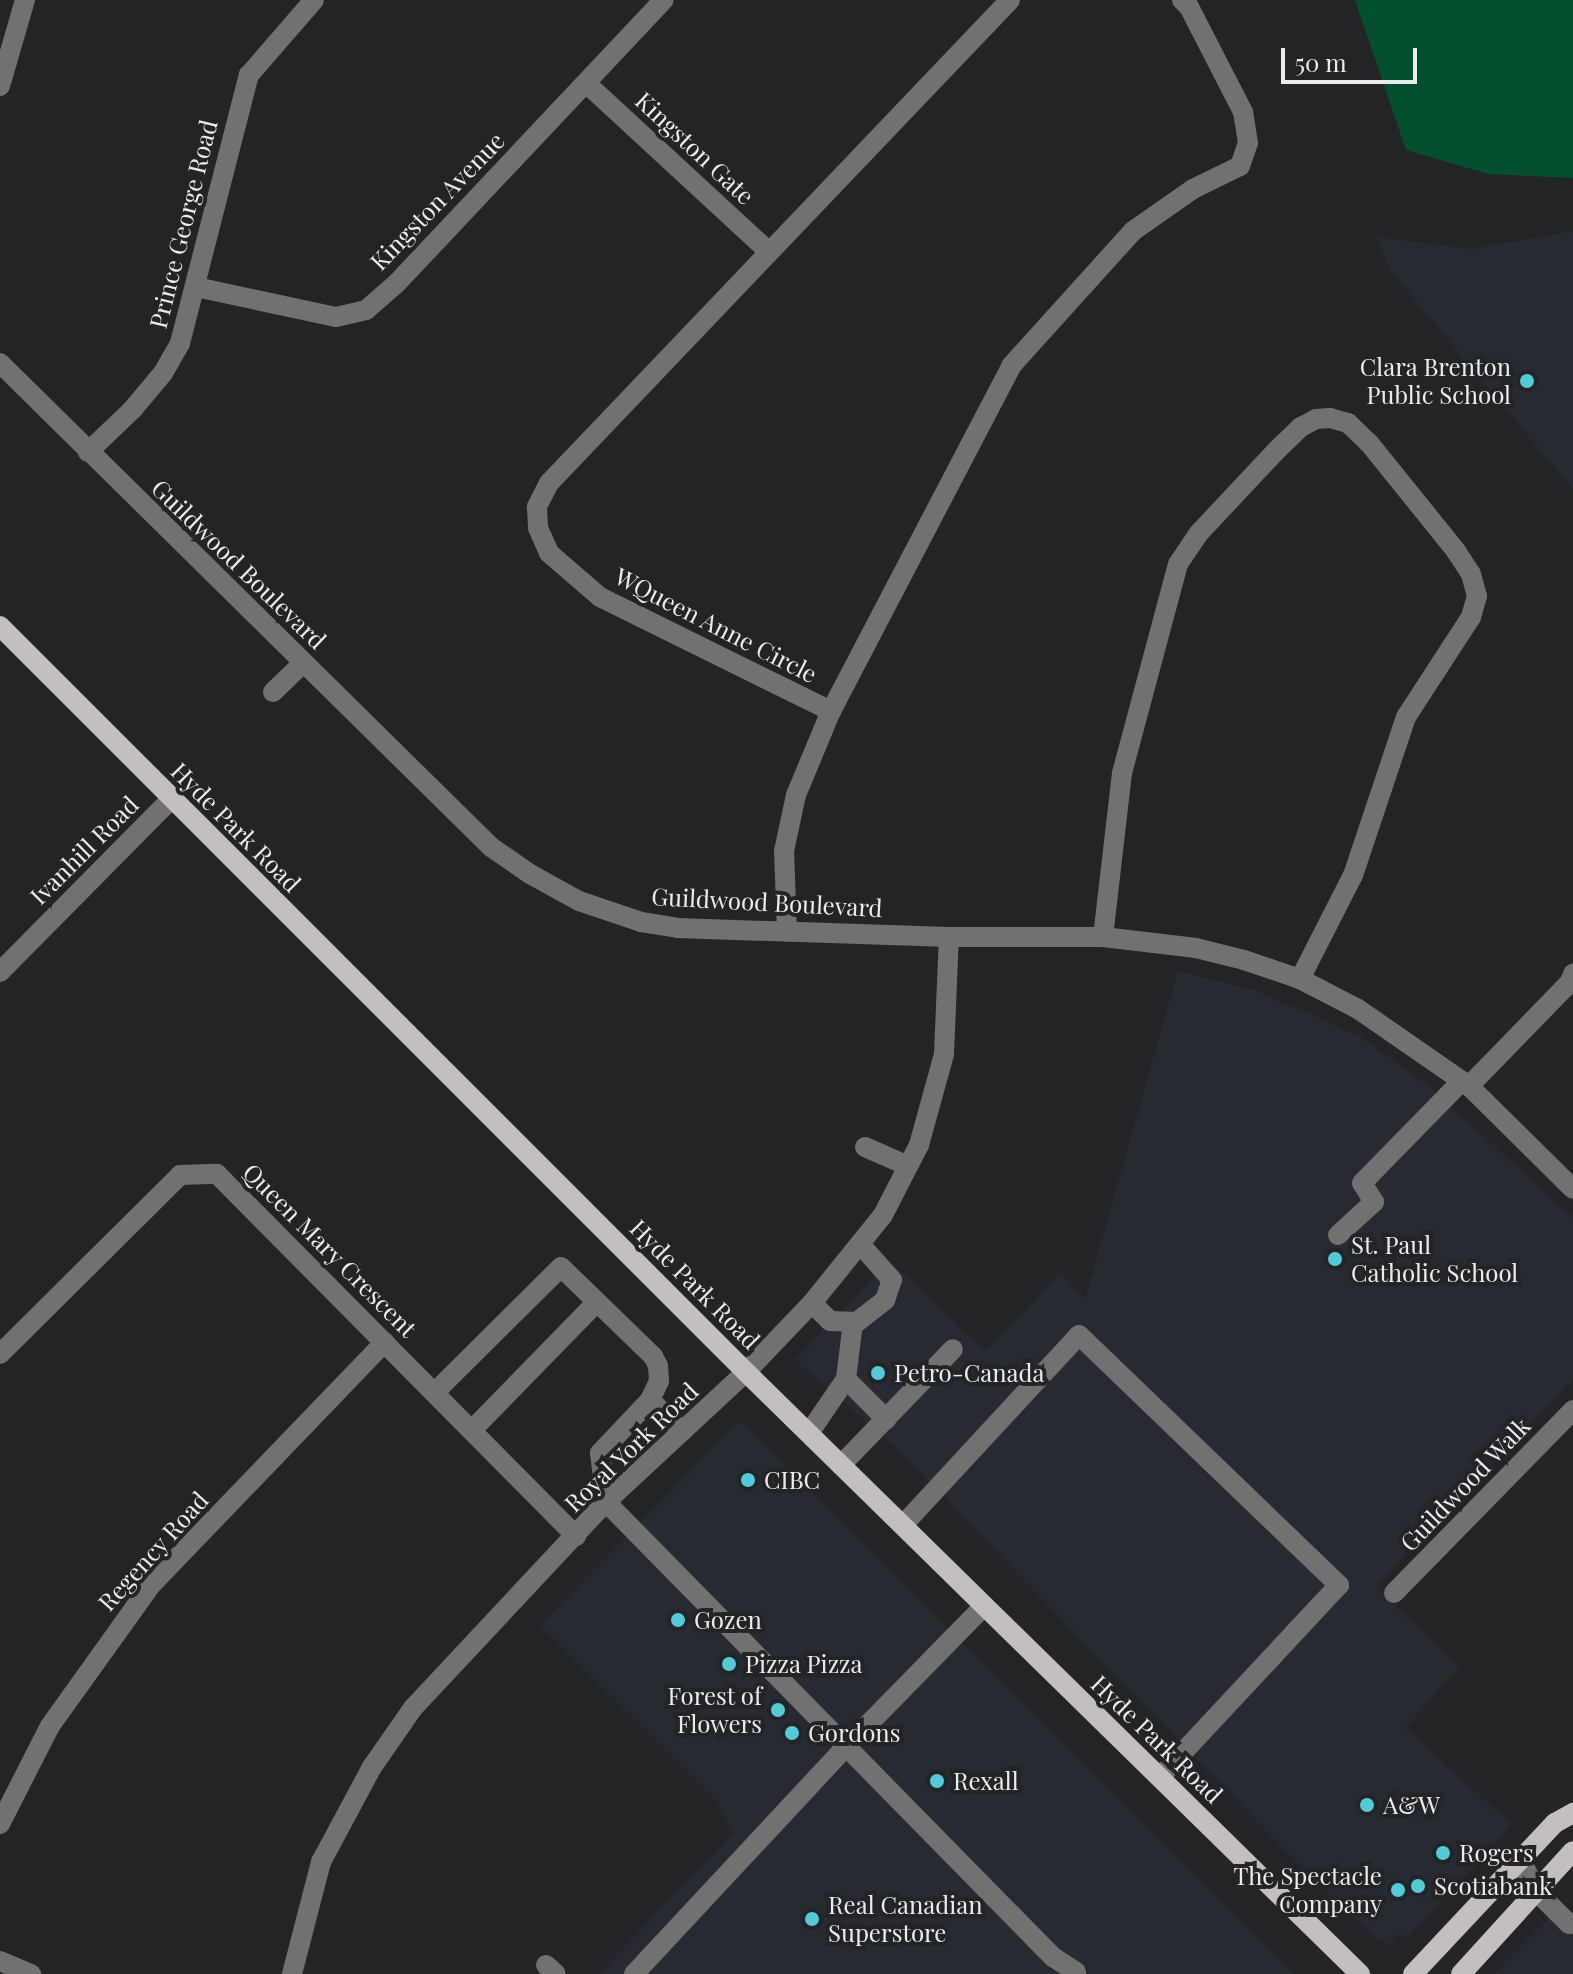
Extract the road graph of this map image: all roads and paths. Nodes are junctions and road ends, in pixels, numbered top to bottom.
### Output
1 (25, 0) edge
2 (314, 0) edge
3 (664, 0) edge
4 (1010, 0) edge
5 (1182, 0) edge
6 (586, 83) junction
7 (0, 86) edge
8 (769, 252) junction
9 (196, 287) junction
10 (0, 363) edge
11 (88, 452) junction
12 (0, 626) edge
13 (303, 663) junction
14 (273, 692) dead end
15 (831, 711) junction
16 (171, 799) junction
17 (787, 932) junction
18 (949, 937) junction
19 (1103, 937) junction
20 (0, 972) edge
21 (1573, 974) edge
22 (1300, 979) junction
23 (1466, 1084) junction
24 (865, 1147) dead end
25 (908, 1166) junction
26 (1573, 1189) edge
27 (1338, 1235) dead end
28 (860, 1244) junction
29 (597, 1302) junction
30 (812, 1303) junction
31 (853, 1322) junction
32 (385, 1342) junction
33 (953, 1349) dead end
34 (0, 1354) edge
35 (746, 1372) junction
36 (846, 1379) junction
37 (435, 1392) junction
38 (650, 1400) junction
39 (1573, 1410) edge
40 (886, 1419) junction
41 (473, 1429) junction
42 (682, 1431) junction
43 (809, 1433) junction
44 (841, 1465) junction
45 (606, 1502) junction
46 (903, 1525) junction
47 (576, 1536) junction
48 (1394, 1593) dead end
49 (984, 1606) junction
50 (846, 1747) junction
51 (1160, 1777) junction
52 (1573, 1813) edge
53 (0, 1824) edge
54 (1573, 1851) edge
55 (1521, 1860) junction
56 (1536, 1891) junction
57 (1569, 1924) dead end
58 (0, 1961) edge
59 (31, 1974) edge
60 (292, 1974) edge
61 (634, 1974) edge
62 (1074, 1974) edge
63 (1360, 1974) edge
64 (1413, 1974) edge
65 (1461, 1974) edge

1 - 7 street
2 - 9 street, Prince George Road
3 - 6 street, Kingston Avenue
4 - 8 street, WQueen Anne Circle
5 - 15 street, WQueen Anne Circle
6 - 8 street, Kingston Gate
6 - 9 street, Kingston Avenue
8 - 15 street, WQueen Anne Circle
9 - 11 street, Prince George Road
10 - 11 street, Guildwood Boulevard
11 - 13 street, Guildwood Boulevard
12 - 16 main road, Hyde Park Road
13 - 14 street
13 - 17 street, Guildwood Boulevard
15 - 17 street
16 - 20 street, Ivanhill Road
16 - 35 main road, Hyde Park Road
17 - 18 street, Guildwood Boulevard
18 - 19 street, Guildwood Boulevard
18 - 25 street, Royal York Road
19 - 22 street, Guildwood Boulevard
19 - 22 street
21 - 23 street
22 - 23 street, Guildwood Boulevard
23 - 26 street, Guildwood Boulevard
23 - 27 street
24 - 25 street
25 - 28 street, Royal York Road
28 - 30 street, Royal York Road
28 - 31 street
29 - 37 street
29 - 38 street
29 - 41 street
30 - 31 street
30 - 35 street, Royal York Road
31 - 36 street
32 - 34 street, Queen Mary Crescent
32 - 37 street, Queen Mary Crescent
32 - 53 street, Regency Road
33 - 40 street
35 - 42 street, Royal York Road
35 - 43 main road, Hyde Park Road
36 - 40 street
36 - 43 street
37 - 41 street, Queen Mary Crescent
38 - 42 street
38 - 45 street
39 - 48 street, Guildwood Walk
40 - 44 street
41 - 47 street, Queen Mary Crescent
42 - 45 street, Royal York Road
43 - 44 main road, Hyde Park Road
44 - 46 main road, Hyde Park Road
45 - 47 street, Royal York Road
45 - 50 street
46 - 49 main road, Hyde Park Road
46 - 51 street
47 - 60 street, Royal York Road
49 - 50 street
49 - 51 main road, Hyde Park Road
50 - 61 street
50 - 62 street
51 - 63 main road, Hyde Park Road
52 - 55 main road
54 - 56 main road
55 - 56 street
55 - 64 main road
56 - 57 street
56 - 65 main road
58 - 59 street

